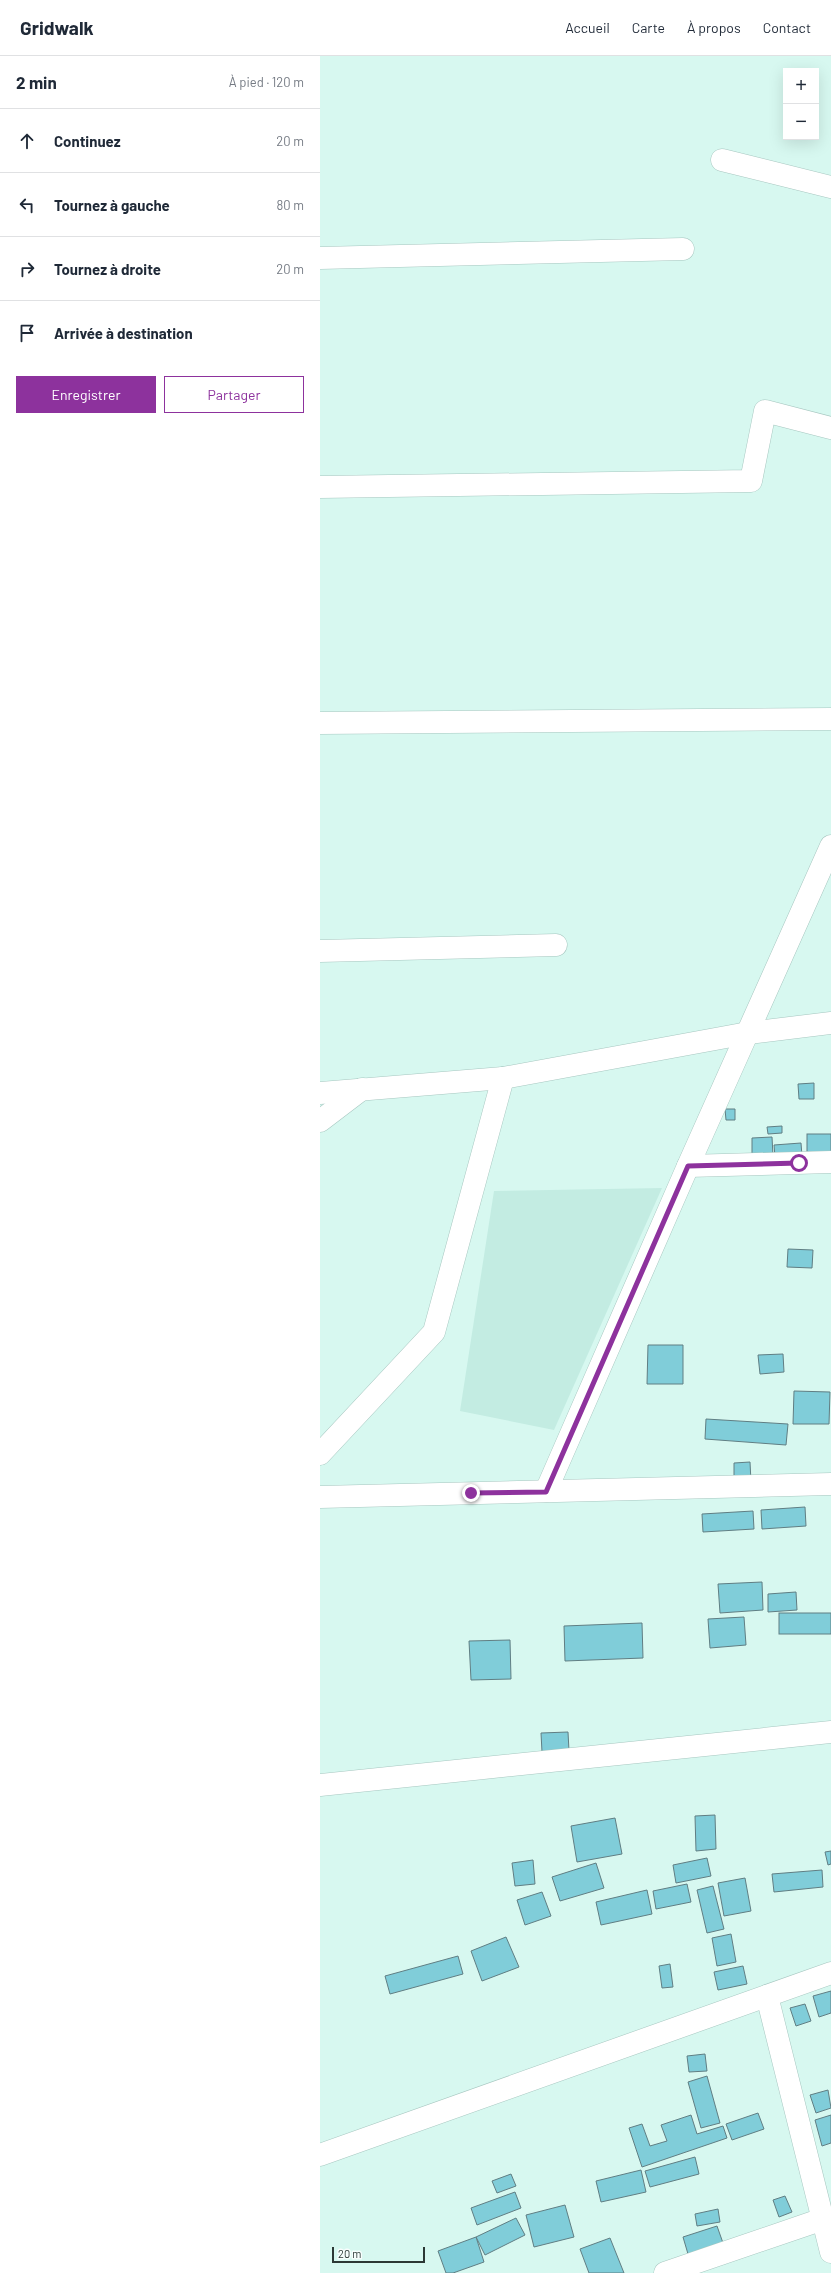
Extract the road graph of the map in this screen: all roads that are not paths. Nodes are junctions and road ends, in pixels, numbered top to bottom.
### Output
1 (722, 160) dead end
2 (831, 187) edge
3 (683, 249) dead end
4 (320, 258) edge
5 (831, 428) edge
6 (320, 488) edge
7 (831, 719) edge
8 (320, 723) edge
9 (831, 846) edge
10 (556, 945) dead end
11 (320, 951) edge
12 (831, 1022) edge
13 (748, 1033) junction
14 (503, 1078) junction
15 (362, 1089) junction
16 (320, 1093) edge
17 (320, 1120) edge
18 (831, 1162) edge
19 (688, 1166) junction
20 (320, 1454) edge
21 (831, 1484) edge
22 (546, 1492) junction
23 (320, 1497) edge
24 (831, 1732) edge
25 (320, 1785) edge
26 (831, 1973) edge
27 (766, 1996) junction
28 (320, 2155) edge
29 (823, 2219) junction
30 (831, 2252) edge
31 (665, 2273) edge

1 - 2 street
3 - 4 street
5 - 6 street
7 - 8 street
9 - 13 street
10 - 11 street
12 - 13 street
13 - 14 street
13 - 19 street
14 - 15 street
14 - 20 street
15 - 16 street
15 - 17 street
18 - 19 street
19 - 22 street
21 - 22 street
22 - 23 street
24 - 25 street
26 - 27 street
27 - 28 street
27 - 29 street
29 - 30 street
29 - 31 street

